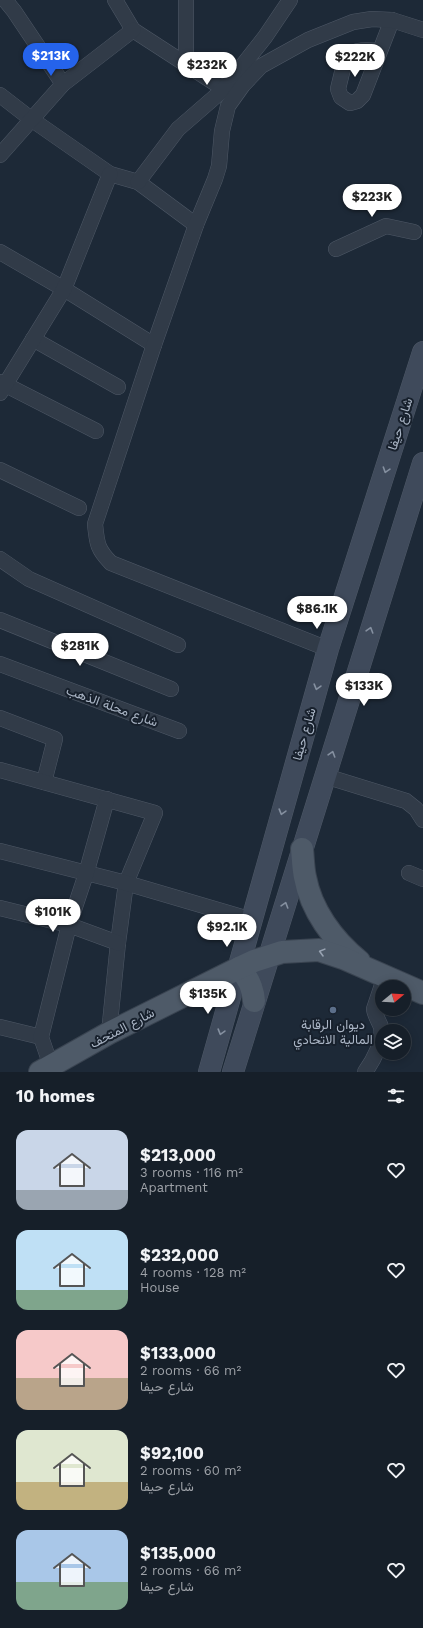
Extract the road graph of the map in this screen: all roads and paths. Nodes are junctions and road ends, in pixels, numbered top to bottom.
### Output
1 (5, 0) edge
2 (115, 0) edge
3 (186, 0) edge
4 (290, 0) edge
5 (392, 20) junction
6 (133, 30) junction
7 (423, 30) edge
8 (380, 52) dead end
9 (186, 65) junction
10 (63, 84) junction
11 (224, 89) junction
12 (0, 95) edge
13 (31, 119) junction
14 (0, 155) edge
15 (110, 174) junction
16 (138, 182) junction
17 (196, 225) junction
18 (414, 232) dead end
19 (336, 249) dead end
20 (0, 252) edge
21 (64, 289) junction
22 (33, 338) junction
23 (154, 345) junction
24 (423, 352) edge
25 (2, 387) edge
26 (118, 388) dead end
27 (96, 431) dead end
28 (423, 463) edge
29 (0, 470) edge
30 (418, 495) edge
31 (79, 508) dead end
32 (0, 559) edge
33 (0, 620) edge
34 (178, 645) dead end
35 (328, 649) junction
36 (0, 664) edge
37 (171, 689) dead end
38 (0, 718) edge
39 (179, 731) dead end
40 (0, 770) edge
41 (325, 776) junction
42 (44, 782) junction
43 (107, 800) junction
44 (423, 820) edge
45 (302, 849) junction
46 (0, 851) edge
47 (409, 873) dead end
48 (86, 874) junction
49 (423, 879) edge
50 (126, 883) junction
51 (0, 908) edge
52 (68, 925) junction
53 (249, 928) junction
54 (118, 943) junction
55 (272, 949) junction
56 (239, 968) junction
57 (377, 973) junction
58 (423, 993) edge
59 (254, 1001) junction
60 (0, 1028) edge
61 (109, 1034) junction
62 (41, 1037) junction
63 (45, 1069) edge
64 (210, 1072) edge
65 (233, 1072) edge
66 (365, 1072) edge

1 - 10 street
2 - 6 street
3 - 9 street
4 - 11 street
5 - 7 street
5 - 8 street
5 - 17 street
6 - 9 street
6 - 10 street
9 - 11 street
10 - 13 street
11 - 16 street
12 - 13 street
13 - 14 street
13 - 15 street
15 - 16 street
15 - 21 street
16 - 17 street
17 - 23 street
18 - 19 street
20 - 21 street
21 - 22 street
21 - 23 street
22 - 25 street
22 - 26 street
23 - 35 street
24 -> 35 main road, شارع حيفا
25 - 27 street
28 - 30 main road
29 - 31 street
41 -> 30 main road
32 - 34 street
33 - 37 street
35 -> 53 main road, شارع حيفا
36 - 39 street, شارع محلة الذهب
38 - 42 street
40 - 42 street
41 - 44 street
41 - 45 main road
42 - 43 street
43 - 48 street
43 - 50 street
55 -> 45 main road
45 - 57 main road
46 - 48 street
47 - 49 street
48 - 50 street
48 - 52 street
50 - 53 street
50 - 54 street
51 - 52 street
52 - 54 street
52 - 62 street
53 - 55 main road
53 - 56 main road, شارع حيفا
54 - 61 street
55 - 56 main road, شارع المتحف
57 -> 55 main road, شارع المتحف
55 - 59 main road
56 - 59 main road
56 - 61 main road, شارع المتحف
56 -> 64 main road, شارع حيفا
57 - 58 main road
57 - 66 street
59 - 65 main road
60 - 62 street
61 - 63 main road, شارع المتحف
62 - 63 street

